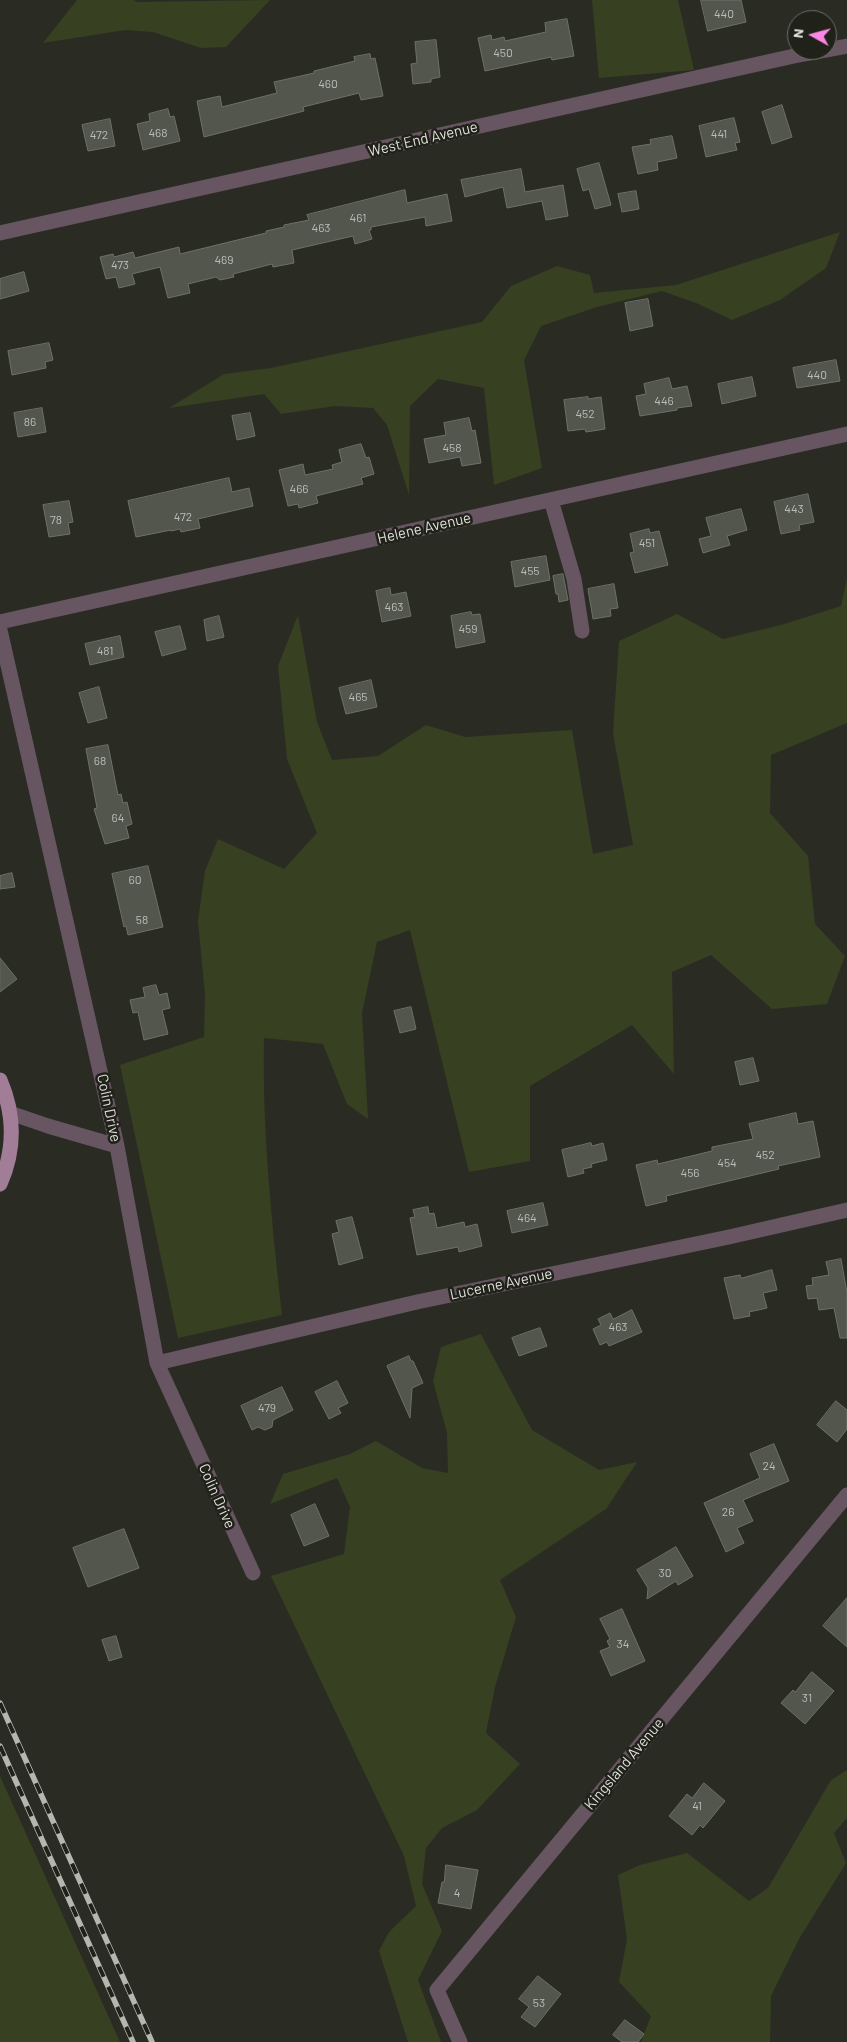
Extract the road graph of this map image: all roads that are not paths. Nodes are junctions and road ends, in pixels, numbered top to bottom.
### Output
1 (847, 46) edge
2 (0, 233) edge
3 (847, 434) edge
4 (551, 500) junction
5 (0, 622) edge
6 (0, 630) edge
7 (582, 631) dead end
8 (0, 1080) edge
9 (10, 1112) junction
10 (117, 1146) junction
11 (0, 1184) edge
12 (847, 1210) edge
13 (157, 1363) junction
14 (847, 1495) edge
15 (253, 1573) dead end
16 (460, 2042) edge

1 - 2 street, West End Avenue
3 - 4 street, Helene Avenue
4 - 5 street, Helene Avenue
4 - 7 street
6 - 10 street, Colin Drive
8 - 9 main road
9 - 10 street
9 - 11 main road
10 - 13 street, Colin Drive
12 - 13 street, Lucerne Avenue
13 - 15 street, Colin Drive
14 - 16 street, Kingsland Avenue

